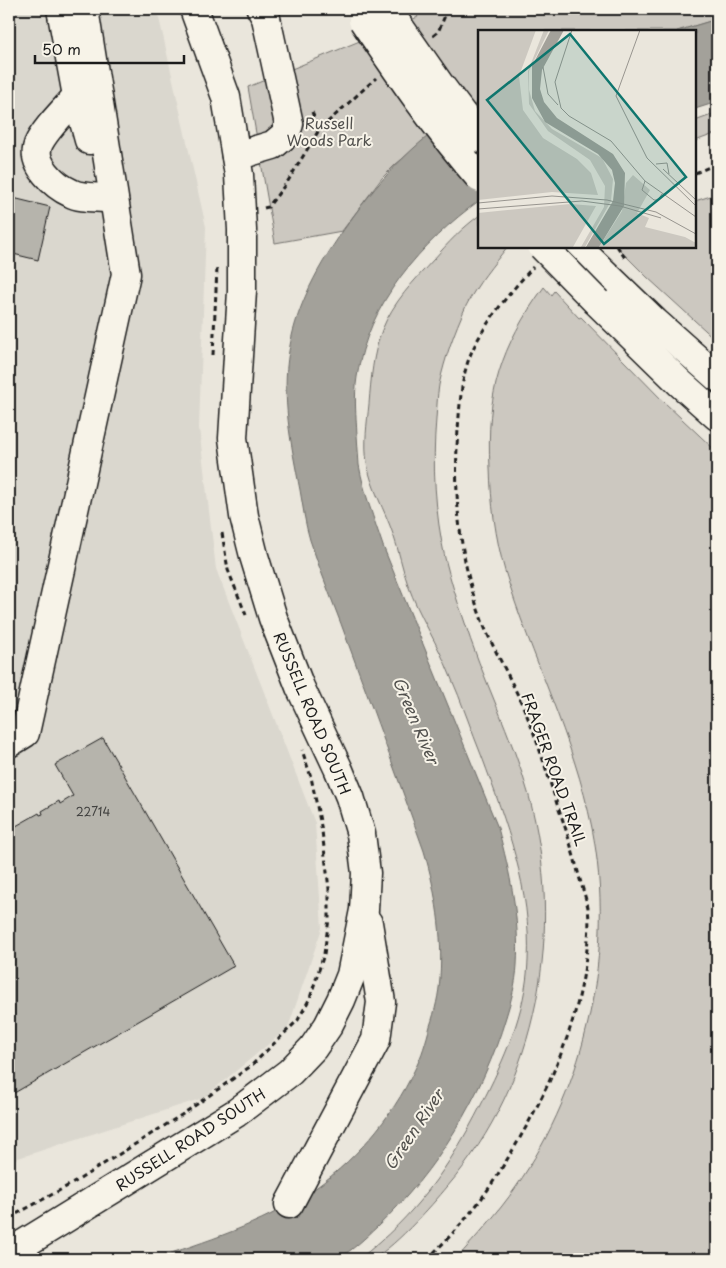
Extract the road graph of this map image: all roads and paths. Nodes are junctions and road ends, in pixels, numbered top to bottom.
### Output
1 (61, 9) edge
2 (84, 9) edge
3 (261, 9) edge
4 (387, 9) edge
5 (202, 11) edge
6 (359, 15) edge
7 (77, 96) junction
8 (310, 108) dead end
9 (478, 135) edge
10 (236, 156) junction
11 (717, 164) edge
12 (696, 173) edge
13 (478, 176) edge
14 (105, 198) junction
15 (241, 209) junction
16 (578, 248) edge
17 (540, 254) edge
18 (217, 264) dead end
19 (126, 274) junction
20 (213, 360) dead end
21 (717, 377) edge
22 (717, 416) edge
23 (221, 523) dead end
24 (249, 623) dead end
25 (9, 743) edge
26 (302, 749) dead end
27 (365, 903) junction
28 (290, 1204) dead end
29 (9, 1218) edge
30 (9, 1253) edge
31 (427, 1259) edge

1 - 7 street
2 - 19 street
3 - 10 street
4 - 9 street, bridge
5 - 10 street, RUSSELL ROAD SOUTH
6 - 13 street, bridge
7 - 14 street
7 - 14 street
8 - 15 path
10 - 15 street, RUSSELL ROAD SOUTH
11 - 12 path
14 - 19 street
15 - 27 street, RUSSELL ROAD SOUTH
16 - 21 street
17 - 22 street, bridge
17 - 31 path, FRAGER ROAD TRAIL
18 - 20 path
19 - 25 street
23 - 24 path
26 - 29 path
27 - 28 street
27 - 30 street, RUSSELL ROAD SOUTH

